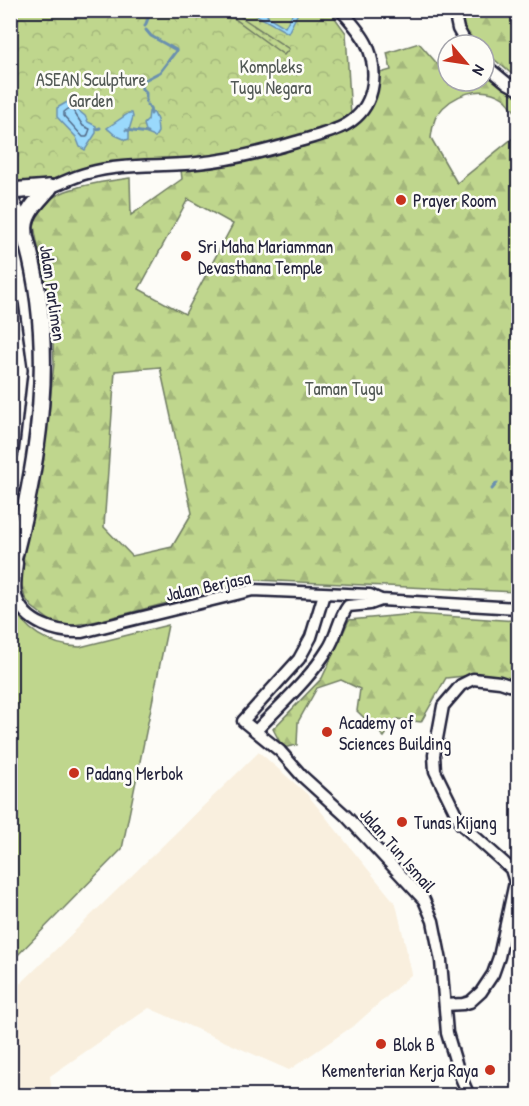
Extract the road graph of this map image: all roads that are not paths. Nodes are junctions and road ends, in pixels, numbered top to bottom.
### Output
1 (340, 10) edge
2 (454, 10) edge
3 (460, 33) edge
4 (496, 74) edge
5 (519, 89) edge
6 (49, 188) junction
7 (10, 191) edge
8 (12, 204) edge
9 (25, 236) junction
10 (10, 305) edge
11 (10, 452) edge
12 (20, 536) junction
13 (10, 572) edge
14 (328, 594) junction
15 (381, 600) junction
16 (519, 608) edge
17 (340, 620) junction
18 (519, 688) edge
19 (259, 703) junction
20 (256, 732) junction
21 (445, 1005) junction
22 (469, 1095) edge

1 - 6 street
2 - 3 street
4 - 5 street
6 - 7 street
6 - 9 street
8 - 9 street, Jalan Parlimen
9 - 12 street, Jalan Parlimen
10 - 11 street
12 - 13 street, Jalan Parlimen
12 - 14 street, Jalan Berjasa
14 - 15 street, Jalan Berjasa
14 - 17 street
14 - 19 street, Jalan Tun Ismail
15 - 16 street, Jalan Berjasa
15 - 17 street
17 - 20 street
18 - 21 street
19 - 20 street
19 - 20 street, Jalan Tun Ismail
20 - 21 street, Jalan Tun Ismail
21 - 22 street, Jalan Tun Ismail

